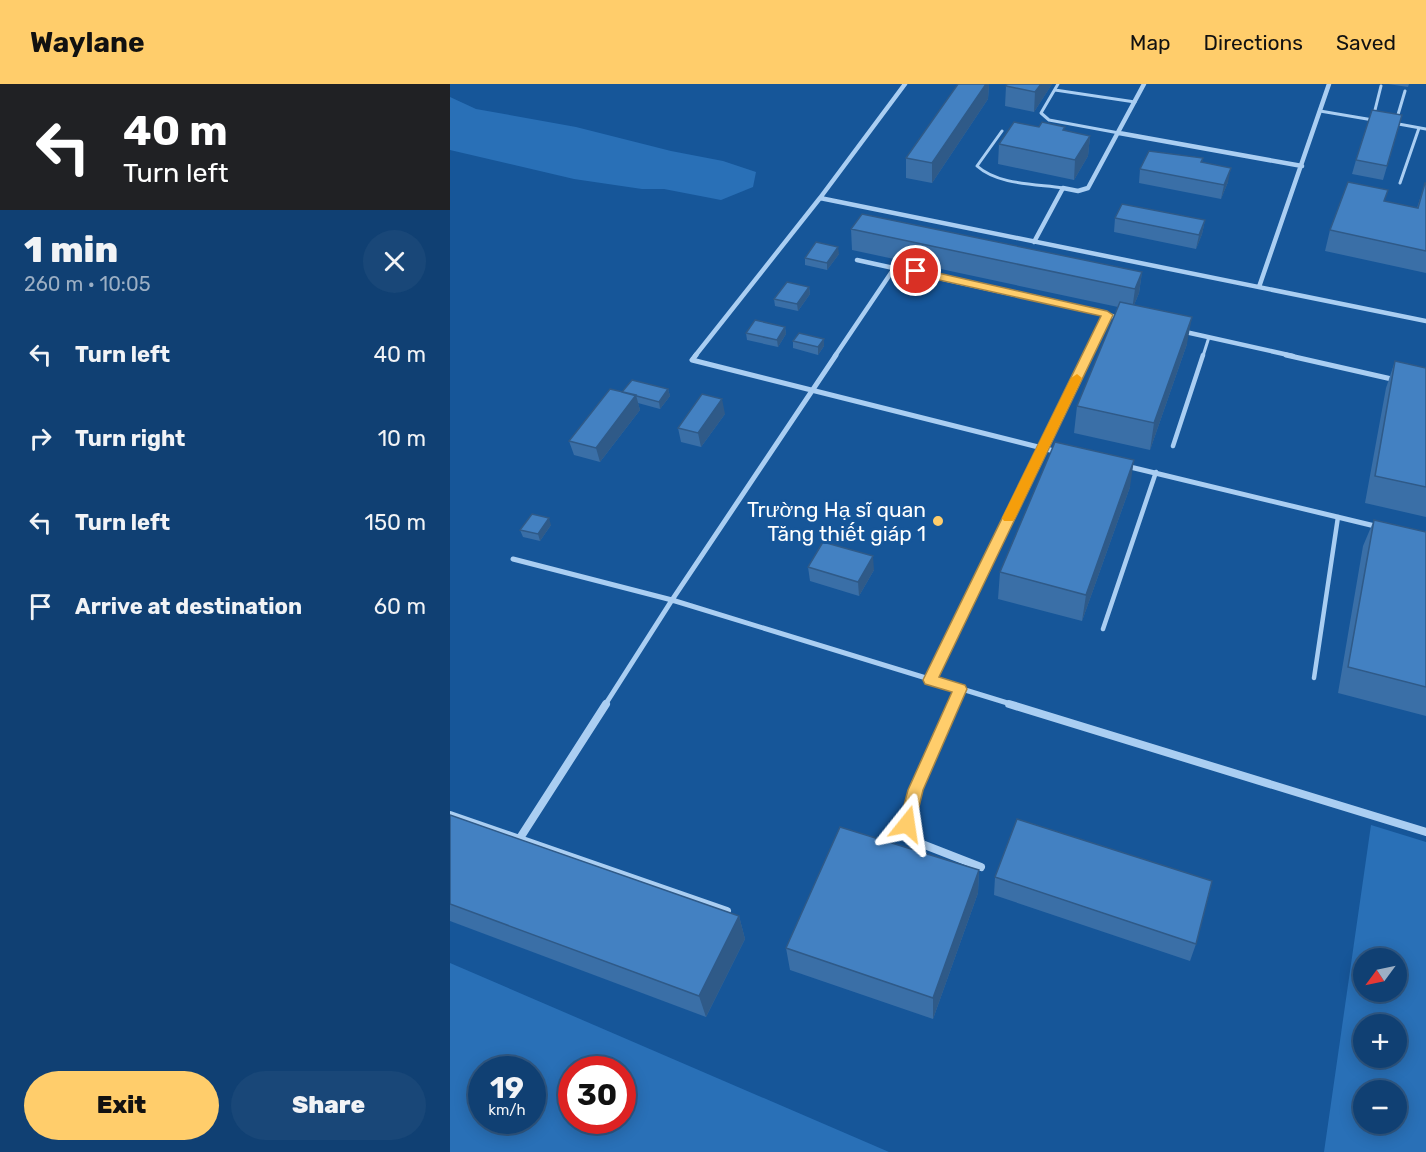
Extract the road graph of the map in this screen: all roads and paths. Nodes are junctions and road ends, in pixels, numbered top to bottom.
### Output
1 (905, 84) edge
2 (1058, 84) edge
3 (1144, 84) edge
4 (1329, 84) edge
5 (1381, 86) dead end
6 (1054, 90) junction
7 (1405, 91) dead end
8 (1135, 102) junction
9 (1320, 111) junction
10 (1373, 120) junction
11 (1395, 124) junction
12 (1419, 128) junction
13 (1426, 129) edge
14 (1002, 131) dead end
15 (1119, 133) junction
16 (1302, 166) junction
17 (1400, 183) dead end
18 (1063, 188) junction
19 (820, 198) junction
20 (1034, 242) junction
21 (857, 260) dead end
22 (895, 267) junction
23 (1258, 287) junction
24 (1107, 315) junction
25 (1130, 320) edge
26 (1426, 321) edge
27 (1175, 330) edge
28 (1209, 337) junction
29 (1403, 381) edge
30 (813, 392) junction
31 (1173, 446) dead end
32 (1042, 449) junction
33 (1064, 454) edge
34 (1121, 465) edge
35 (1156, 472) junction
36 (1338, 517) junction
37 (1382, 528) edge
38 (513, 559) dead end
39 (672, 600) junction
40 (1103, 629) dead end
41 (1314, 678) dead end
42 (930, 680) junction
43 (960, 689) junction
44 (450, 815) edge
45 (1426, 832) edge
46 (520, 838) junction
47 (981, 867) dead end
48 (727, 911) edge

1 - 19 street
2 - 6 lane
3 - 8 street
4 - 9 street
5 - 10 lane
6 - 8 lane
6 - 15 lane
7 - 11 lane
8 - 15 street
9 - 10 lane
9 - 16 street
10 - 11 lane
11 - 12 lane
12 - 13 lane
12 - 17 lane
14 - 18 lane
15 - 16 street
15 - 18 street
16 - 23 street
18 - 20 street
19 - 20 street
19 - 30 street
20 - 23 street
21 - 22 street
22 - 24 street
22 - 30 street
23 - 26 street
24 - 25 street
24 - 32 lane
27 - 28 street
28 - 29 street
28 - 31 lane
30 - 32 street
30 - 39 street
32 - 33 street
32 - 42 lane
34 - 35 street
35 - 36 street
35 - 40 lane
36 - 37 street
36 - 41 lane
38 - 39 street
39 - 42 street
39 - 46 street
42 - 43 street
43 - 45 street
43 - 47 street
44 - 46 street
46 - 48 street

